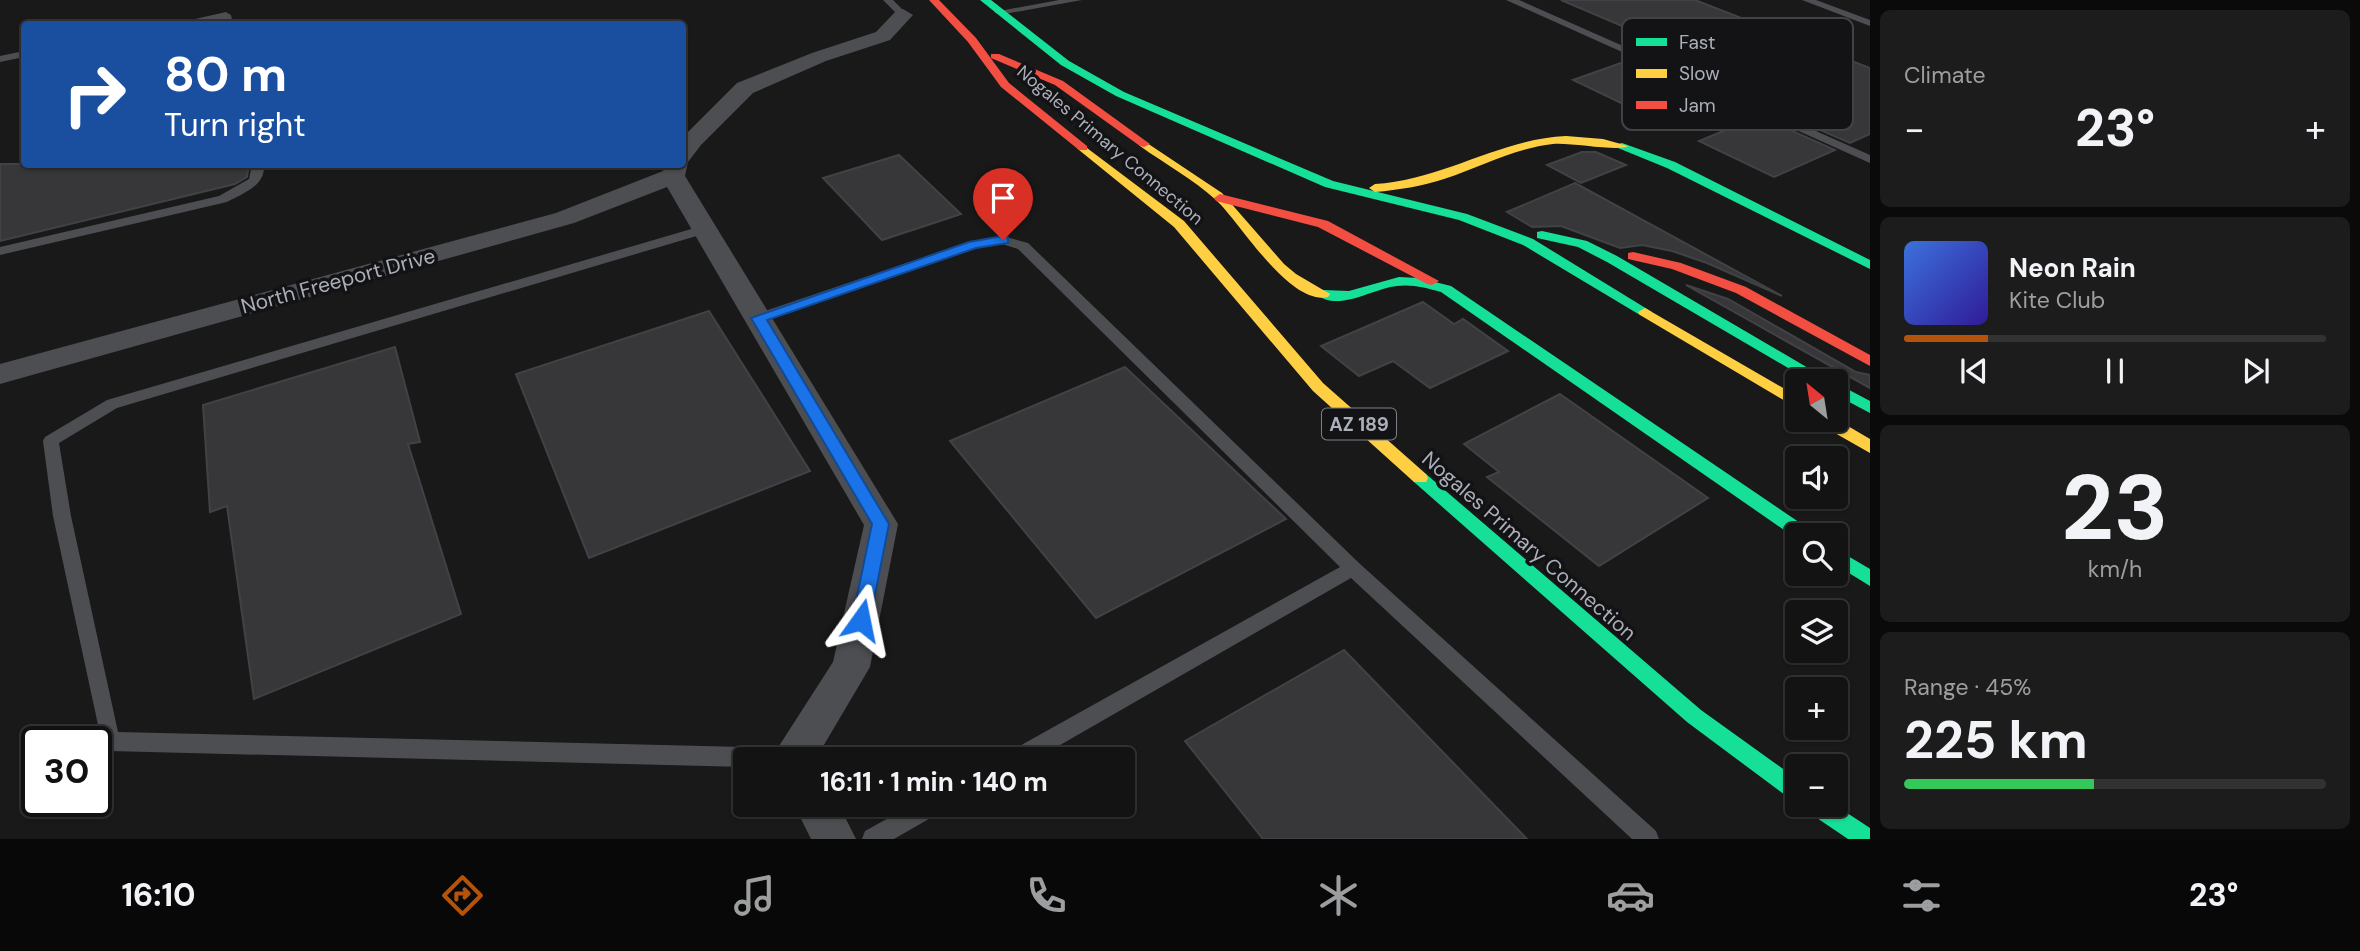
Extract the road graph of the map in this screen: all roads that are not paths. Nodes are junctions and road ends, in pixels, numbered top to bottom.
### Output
1 (934, 0) edge
2 (985, 0) edge
3 (1077, 0) edge
4 (1511, 0) edge
5 (1807, 0) edge
6 (896, 7) edge
7 (999, 12) junction
8 (194, 21) edge
9 (227, 21) edge
10 (956, 22) junction
11 (1870, 23) edge
12 (972, 40) junction
13 (1622, 49) edge
14 (21, 55) edge
15 (995, 57) junction
16 (0, 59) edge
17 (1048, 97) dead end
18 (1805, 130) edge
19 (686, 152) edge
20 (1870, 159) edge
21 (259, 168) edge
22 (674, 168) edge
23 (679, 168) edge
24 (1329, 184) junction
25 (1220, 198) junction
26 (1463, 216) junction
27 (705, 229) junction
28 (1582, 244) junction
29 (0, 251) edge
30 (1221, 252) dead end
31 (1870, 265) edge
32 (1227, 277) junction
33 (1446, 289) junction
34 (758, 318) junction
35 (1870, 361) edge
36 (1802, 369) edge
37 (0, 374) edge
38 (1848, 395) edge
39 (1785, 396) edge
40 (1870, 408) edge
41 (1845, 432) edge
42 (1870, 447) edge
43 (1787, 523) edge
44 (1848, 564) edge
45 (1353, 568) junction
46 (1870, 579) edge
47 (799, 747) edge
48 (1037, 747) edge
49 (733, 757) edge
50 (1785, 782) edge
51 (822, 817) edge
52 (912, 817) edge
53 (1834, 817) edge
54 (834, 839) edge
55 (873, 839) edge
56 (1648, 839) edge
57 (1867, 839) edge

1 - 10 highway, AZ 189
2 - 7 highway, Nogales Primary Connection
3 - 7 lane
4 - 13 lane
5 - 11 lane
6 - 19 street, North Freeport Drive
7 - 10 highway
7 - 24 highway, Nogales Primary Connection
8 - 9 lane
10 - 12 highway, Nogales Primary Connection / AZ 189
12 - 15 highway, Nogales Primary Connection / AZ 189
12 - 32 highway, Nogales Primary Connection / AZ 189
14 - 16 lane
15 - 17 highway, Nogales Primary Connection / AZ 189
15 - 25 highway, Nogales Primary Connection / AZ 189
18 - 20 lane
21 - 29 lane
22 - 37 street, North Freeport Drive
23 - 27 street
24 - 26 highway, Nogales Primary Connection
24 - 31 highway, Nogales Primary Connection
25 - 33 highway, Nogales Primary Connection / AZ 189
25 - 33 highway, Nogales Primary Connection / AZ 189
26 - 28 highway, Nogales Primary Connection
26 - 39 highway, Nogales Primary Connection
27 - 34 street
27 - 49 lane
28 - 35 highway, Nogales Primary Connection
28 - 36 highway, Nogales Primary Connection
30 - 32 highway, Nogales Primary Connection / AZ 189
32 - 50 highway, Nogales Primary Connection / AZ 189
33 - 43 highway, Nogales Primary Connection / AZ 189
34 - 45 lane
34 - 47 street
38 - 40 highway
41 - 42 highway
44 - 46 highway
45 - 48 lane
45 - 56 lane
51 - 54 street
52 - 55 lane
53 - 57 highway

